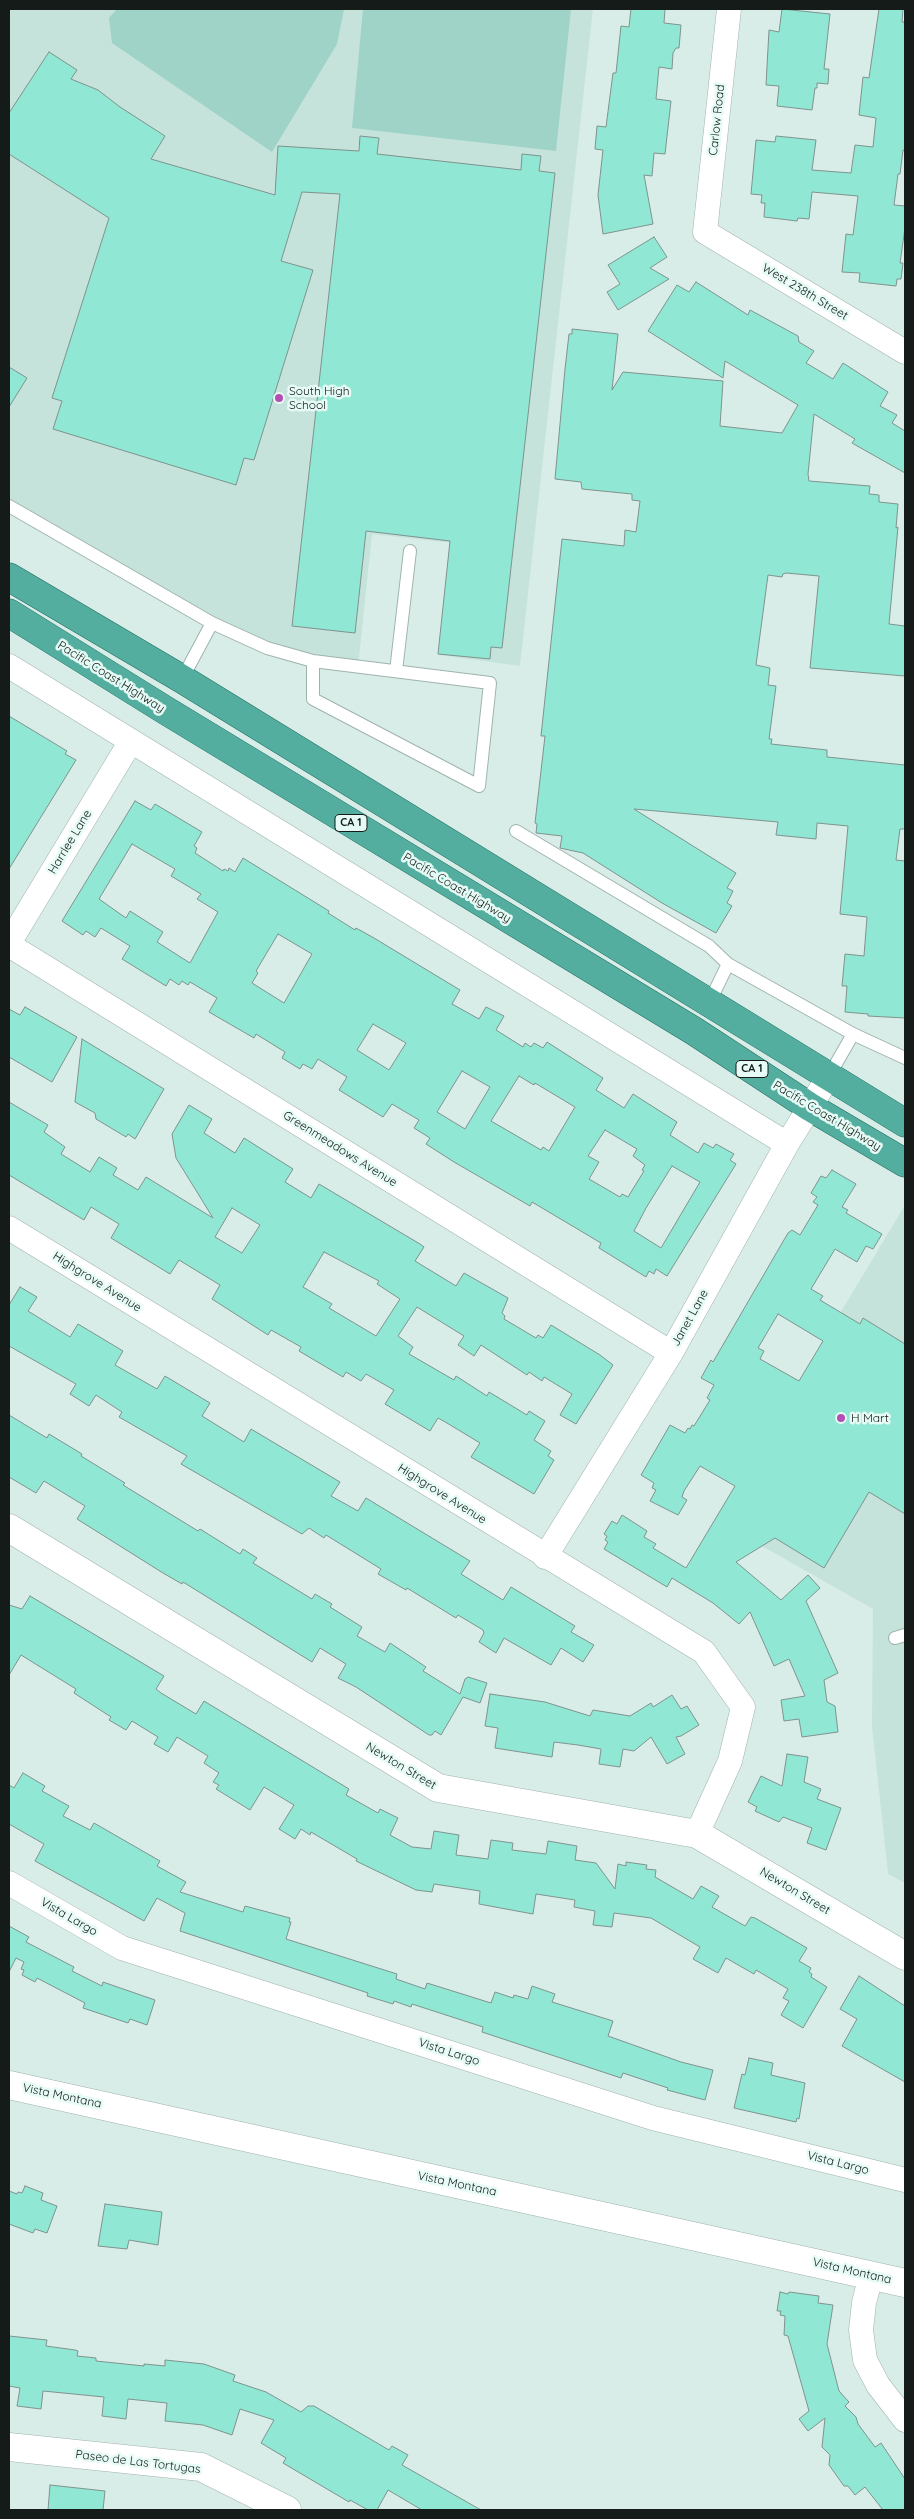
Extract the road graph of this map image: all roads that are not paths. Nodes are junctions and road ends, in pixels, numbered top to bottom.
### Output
1 (729, 9) edge
2 (706, 232) joint
3 (905, 352) edge
4 (9, 506) edge
5 (410, 550) dead end
6 (9, 577) edge
7 (9, 613) edge
8 (212, 623) junction
9 (312, 661) junction
10 (9, 666) edge
11 (396, 671) junction
12 (182, 679) junction
13 (131, 741) junction
14 (516, 831) dead end
15 (9, 944) edge
16 (728, 964) junction
17 (709, 1003) junction
18 (853, 1034) junction
19 (905, 1058) edge
20 (829, 1076) junction
21 (810, 1107) junction
22 (905, 1123) edge
23 (787, 1144) junction
24 (905, 1163) edge
25 (9, 1228) edge
26 (671, 1353) junction
27 (9, 1528) edge
28 (545, 1557) junction
29 (697, 1834) junction
30 (9, 1883) edge
31 (905, 1956) edge
32 (9, 2085) edge
33 (905, 2180) edge
34 (871, 2275) junction
35 (905, 2283) edge
36 (905, 2420) edge
37 (9, 2446) edge
38 (287, 2510) edge

1 - 2 street, Carlow Road
2 - 3 street, West 238th Street
4 - 8 lane
5 - 11 lane
6 - 12 highway, CA 1
7 - 21 highway, Pacific Coast Highway / CA 1
8 - 9 lane
8 - 12 lane
9 - 11 lane
9 - 11 lane
10 - 13 street
12 - 17 highway, CA 1
13 - 15 street, Harrlee Lane
13 - 23 street
14 - 16 lane
15 - 26 street, Greenmeadows Avenue
16 - 17 lane
16 - 18 lane
17 - 20 highway, CA 1
18 - 19 lane
18 - 20 lane
20 - 21 street, Janet Lane
20 - 22 highway, CA 1
21 - 23 street, Janet Lane
21 - 24 highway, Pacific Coast Highway / CA 1
23 - 26 street, Janet Lane
25 - 28 street, Highgrove Avenue
26 - 28 street, Janet Lane
27 - 29 street, Newton Street
28 - 29 street, Highgrove Avenue
29 - 31 street, Newton Street
30 - 33 street, Vista Largo
32 - 34 street, Vista Montana
34 - 35 street, Vista Montana
34 - 36 street
37 - 38 street, Paseo de Las Tortugas

